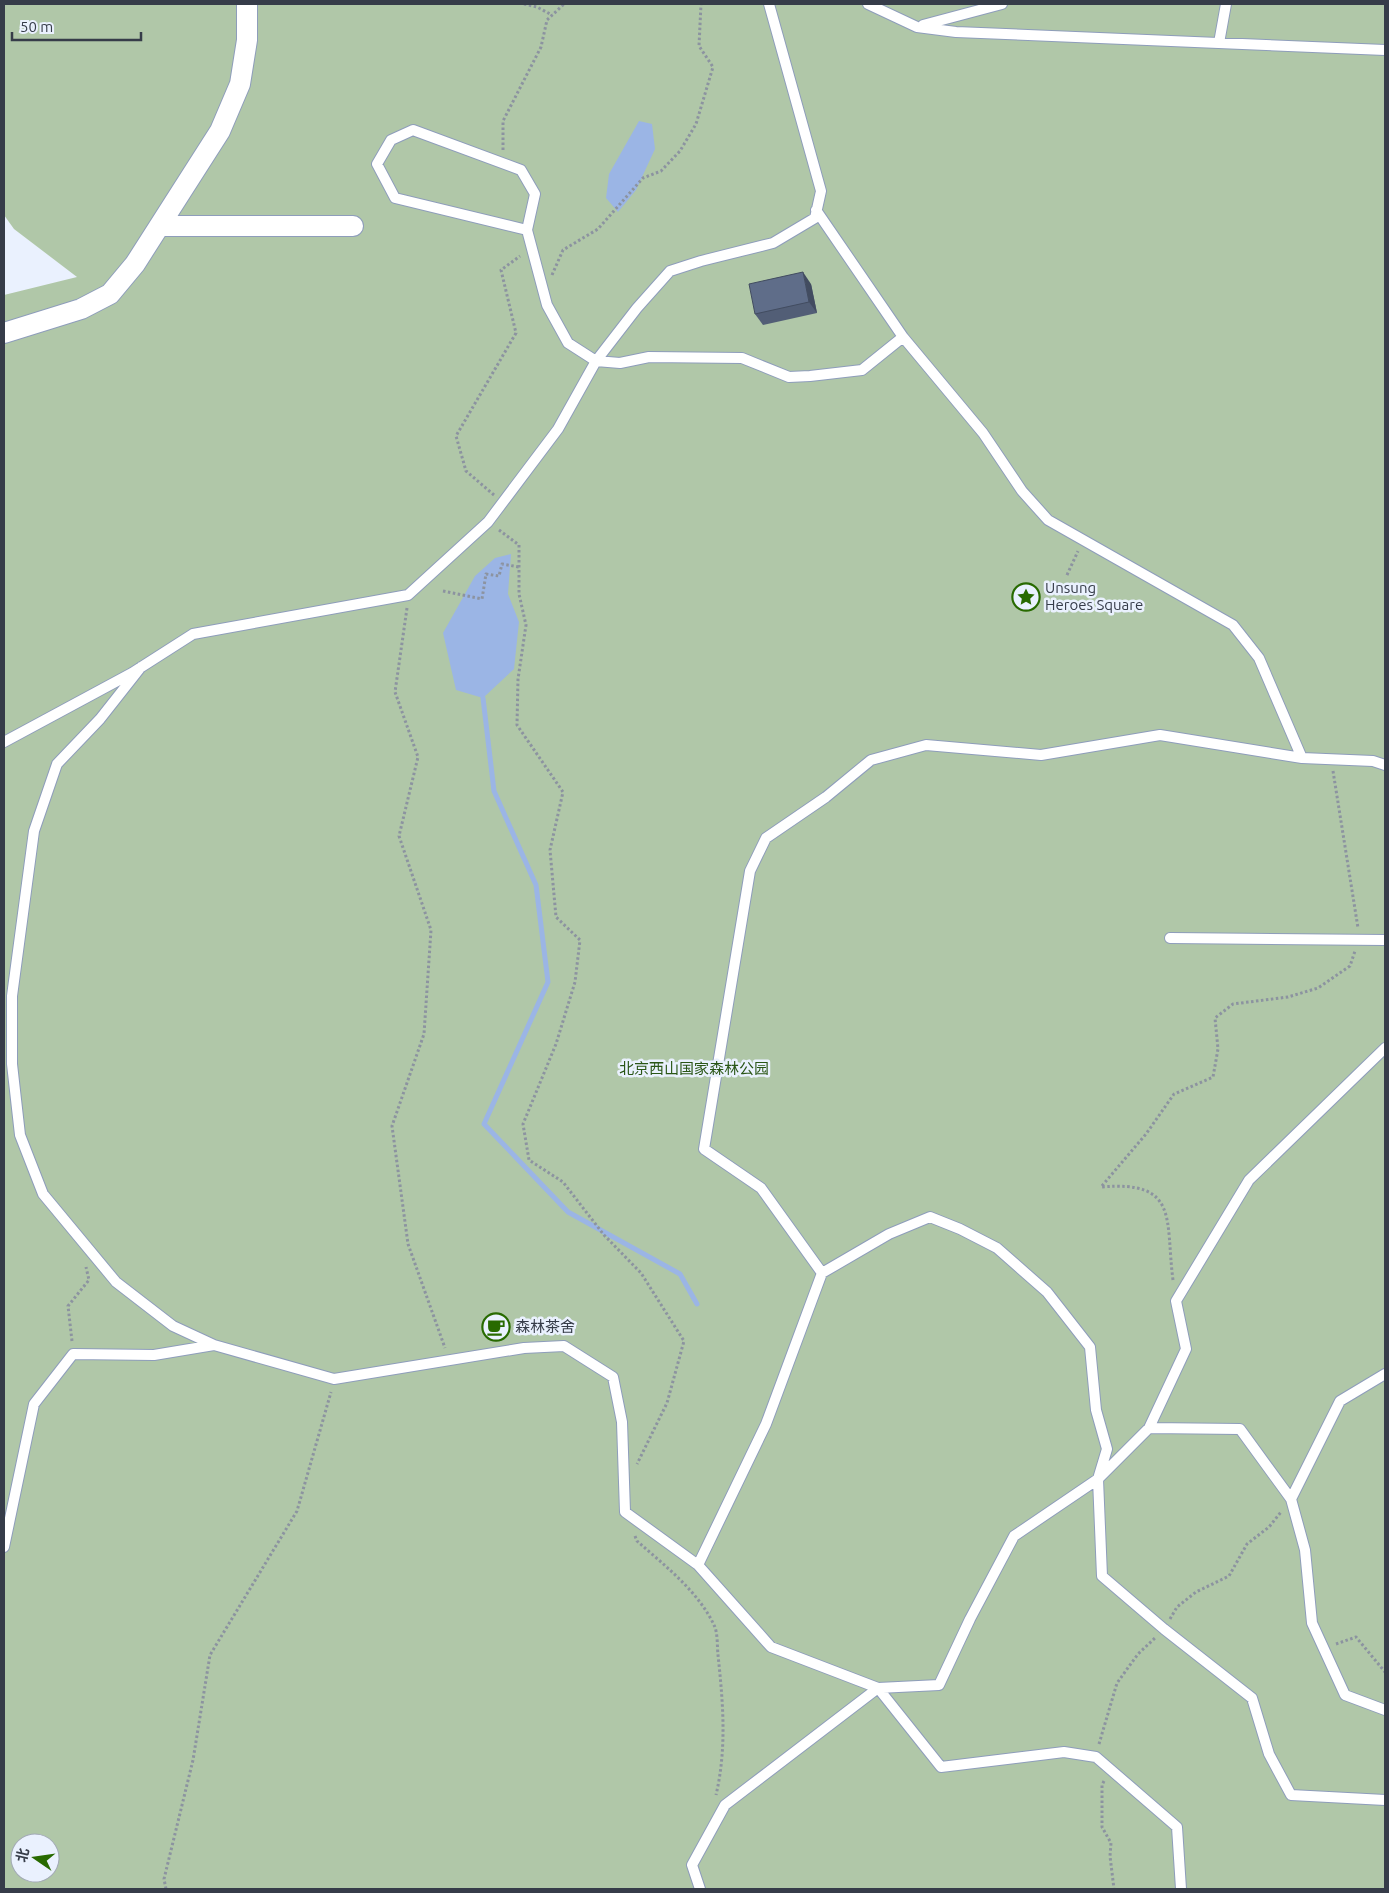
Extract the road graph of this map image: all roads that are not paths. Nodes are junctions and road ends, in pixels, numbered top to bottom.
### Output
1 (247, 4) edge
2 (769, 4) edge
3 (868, 4) edge
4 (1002, 4) edge
5 (1226, 4) edge
6 (917, 27) junction
7 (1219, 43) junction
8 (1385, 50) edge
9 (816, 210) junction
10 (160, 226) junction
11 (353, 226) dead end
12 (527, 230) junction
13 (4, 333) edge
14 (903, 337) junction
15 (596, 361) junction
16 (141, 667) junction
17 (4, 742) edge
18 (1302, 758) junction
19 (1385, 765) edge
20 (1170, 938) dead end
21 (1385, 940) edge
22 (1385, 1048) edge
23 (822, 1273) junction
24 (214, 1344) junction
25 (1385, 1374) edge
26 (1149, 1428) junction
27 (1098, 1479) junction
28 (1291, 1499) junction
29 (4, 1547) edge
30 (698, 1565) junction
31 (878, 1688) junction
32 (1385, 1710) edge
33 (1385, 1800) edge
34 (700, 1889) edge
35 (1181, 1889) edge

1 - 10 street
2 - 9 lane
3 - 6 lane
4 - 6 lane
5 - 7 lane
6 - 7 lane
7 - 8 lane
9 - 14 lane
9 - 15 lane
10 - 11 street
10 - 13 street
12 - 12 lane
12 - 15 lane
14 - 15 lane
14 - 18 lane
15 - 16 lane
16 - 17 lane
16 - 24 lane
18 - 19 lane
18 - 23 lane
20 - 21 lane
22 - 26 lane
23 - 27 lane
23 - 30 lane
24 - 29 lane
24 - 30 lane
25 - 28 lane
26 - 27 lane
26 - 28 lane
27 - 31 lane
27 - 33 lane
28 - 32 lane
30 - 31 lane
31 - 34 lane
31 - 35 lane

